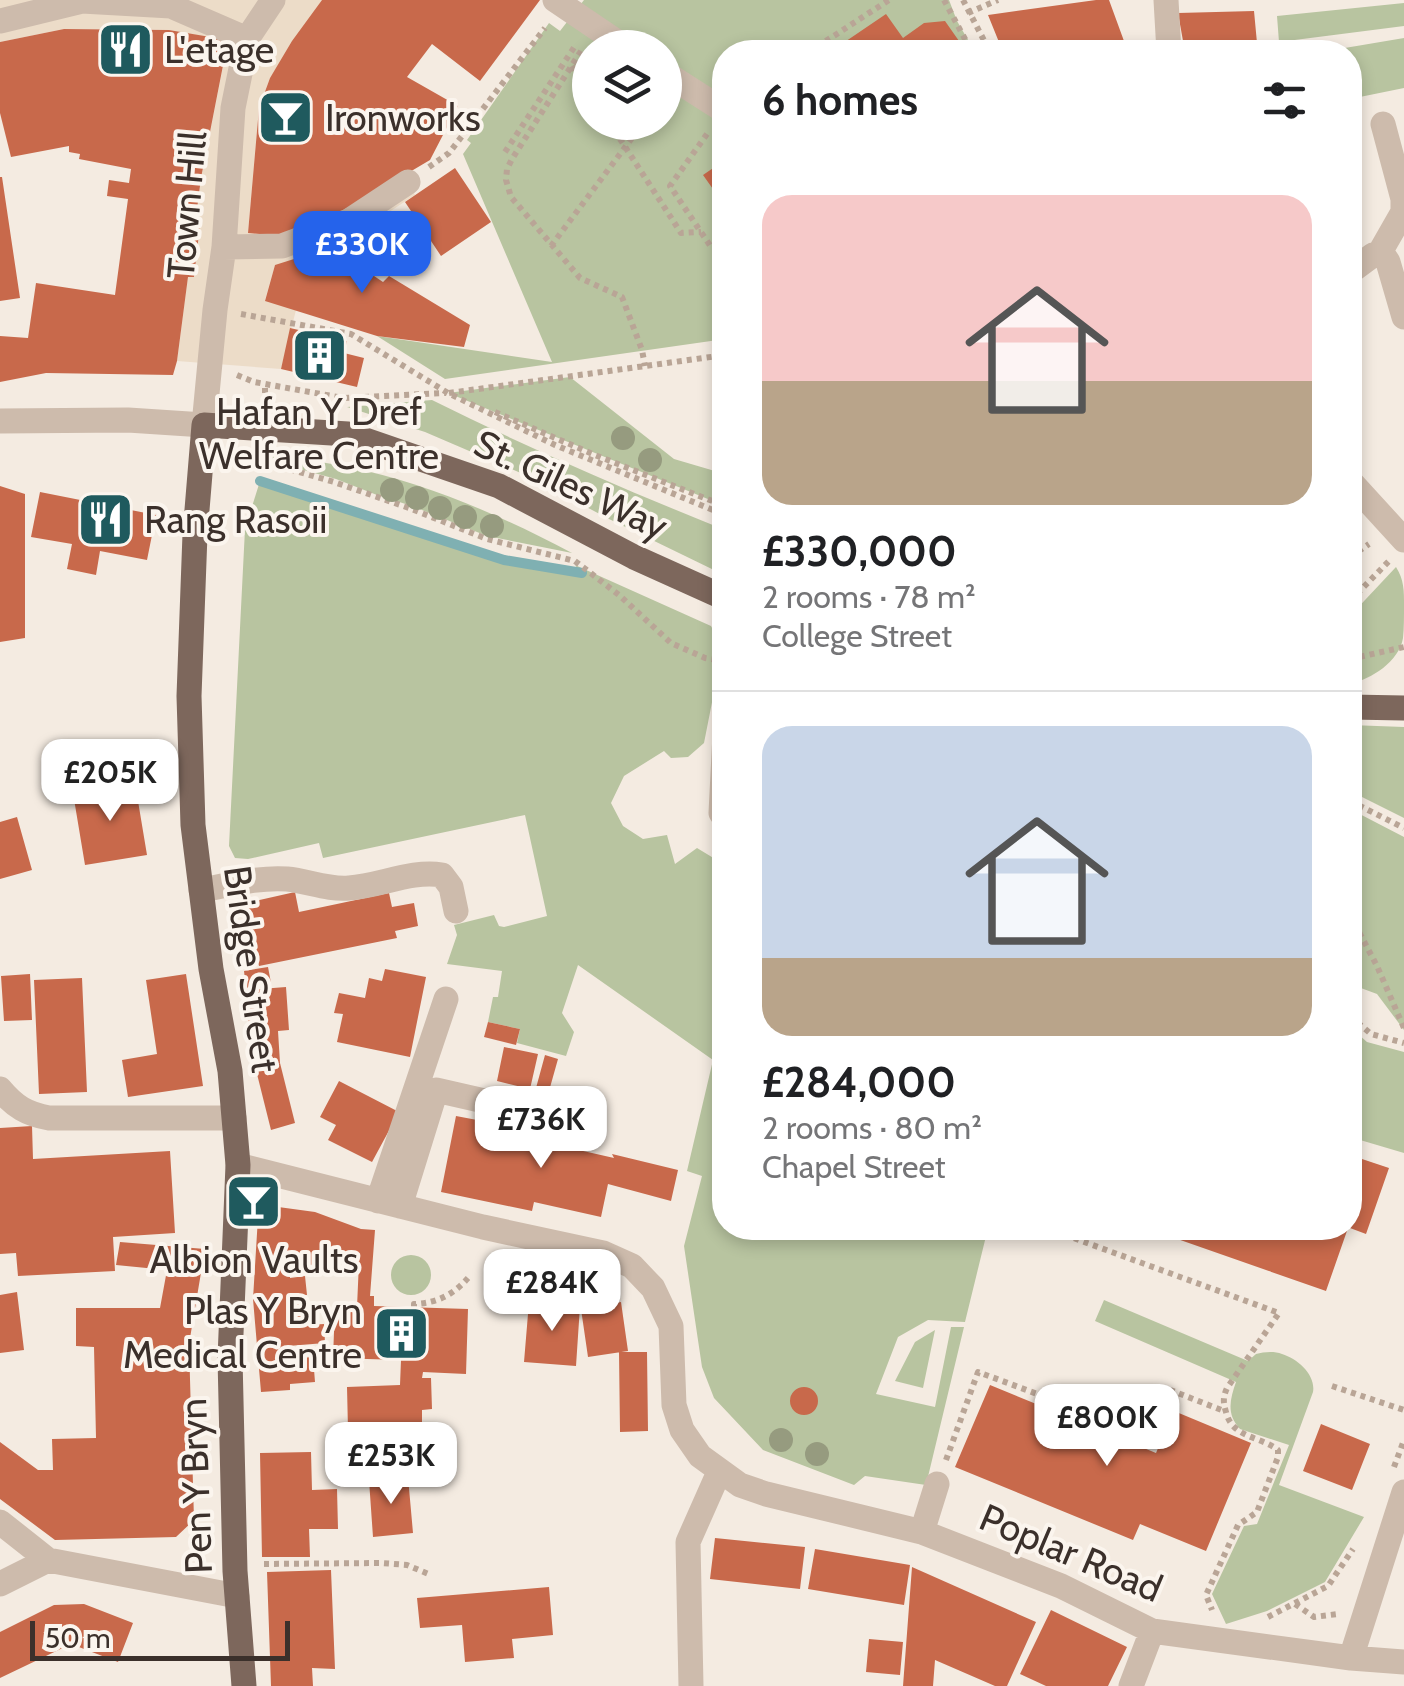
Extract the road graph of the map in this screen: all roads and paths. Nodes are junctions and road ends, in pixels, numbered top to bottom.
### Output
1 (273, 0) edge
2 (889, 0) edge
3 (944, 0) edge
4 (963, 0) edge
5 (998, 0) edge
6 (1166, 0) edge
7 (558, 3) edge
8 (968, 13) junction
9 (0, 21) edge
10 (593, 26) junction
11 (591, 30) edge
12 (599, 30) edge
13 (248, 39) junction
14 (827, 40) edge
15 (966, 40) edge
16 (983, 40) edge
17 (1168, 40) edge
18 (572, 66) edge
19 (682, 83) edge
20 (712, 103) edge
21 (1383, 124) dead end
22 (712, 126) edge
23 (621, 140) edge
24 (632, 140) edge
25 (626, 148) junction
26 (505, 152) dead end
27 (449, 153) dead end
28 (408, 182) dead end
29 (670, 186) junction
30 (660, 200) junction
31 (701, 232) junction
32 (551, 246) junction
33 (712, 246) edge
34 (224, 247) junction
35 (1379, 254) junction
36 (1362, 263) edge
37 (215, 310) junction
38 (1404, 318) edge
39 (712, 357) edge
40 (210, 364) junction
41 (645, 366) junction
42 (265, 384) junction
43 (448, 393) junction
44 (0, 421) edge
45 (204, 425) junction
46 (264, 428) junction
47 (1362, 499) edge
48 (712, 501) edge
49 (712, 510) edge
50 (1397, 550) edge
51 (1362, 588) edge
52 (712, 592) edge
53 (1404, 648) edge
54 (1362, 657) edge
55 (712, 659) edge
56 (1362, 707) edge
57 (1404, 708) edge
58 (1362, 807) edge
59 (1404, 828) edge
60 (201, 890) junction
61 (456, 911) dead end
62 (1362, 938) edge
63 (446, 999) dead end
64 (1362, 1026) edge
65 (1404, 1028) edge
66 (1404, 1043) edge
67 (0, 1089) edge
68 (519, 1110) dead end
69 (234, 1118) junction
70 (238, 1165) junction
71 (389, 1203) junction
72 (1079, 1240) edge
73 (468, 1278) dead end
74 (414, 1307) dead end
75 (1332, 1386) dead end
76 (1404, 1410) edge
77 (1226, 1412) junction
78 (1404, 1440) edge
79 (719, 1472) junction
80 (1399, 1480) edge
81 (937, 1484) joint
82 (0, 1522) edge
83 (922, 1532) junction
84 (1360, 1536) dead end
85 (48, 1560) junction
86 (431, 1575) dead end
87 (236, 1583) junction
88 (0, 1584) edge
89 (1206, 1595) dead end
90 (1152, 1632) junction
91 (1211, 1639) junction
92 (1352, 1658) junction
93 (1404, 1662) edge
94 (244, 1686) edge
95 (691, 1686) edge
96 (1130, 1686) edge

1 - 13 street, Town Hill
2 - 14 path
3 - 15 path
4 - 8 path
5 - 8 path
6 - 17 street
7 - 10 street
7 - 27 path
8 - 16 path
9 - 13 street
10 - 11 path
10 - 12 street
10 - 26 path
13 - 34 street, Town Hill
18 - 32 path
19 - 20 street
21 - 35 street
22 - 29 path
23 - 25 path
24 - 25 path
25 - 30 path
25 - 32 path
28 - 34 street
29 - 30 path
29 - 31 path
30 - 31 path
31 - 33 path
32 - 41 path
34 - 37 street, Town Hill
35 - 36 street
35 - 38 street
37 - 40 street, Town Hill
37 - 43 path
39 - 41 path
40 - 42 path
40 - 45 street, Town Hill
41 - 43 path
42 - 43 path
42 - 46 path
43 - 48 path
43 - 49 path
44 - 45 street
45 - 46 main road, St. Giles Way
45 - 60 main road, Bridge Street
46 - 52 main road, St. Giles Way
46 - 55 path
47 - 50 street
50 - 51 path
53 - 54 path
56 - 57 main road
58 - 59 path
60 - 61 street
60 - 69 main road, Bridge Street
62 - 65 path
63 - 71 street
64 - 66 path
67 - 69 street
68 - 71 street
69 - 70 main road, Bridge Street
70 - 71 street
70 - 87 main road, Pen Y Bryn
71 - 79 street
72 - 77 path
73 - 74 path
75 - 76 path
77 - 81 path
77 - 89 path
78 - 80 path
79 - 83 street, Poplar Road
79 - 95 street
80 - 92 street
81 - 83 street
82 - 85 street
83 - 90 street, Poplar Road
84 - 91 path
85 - 87 street
85 - 88 street
86 - 87 path
87 - 94 main road, Pen Y Bryn
90 - 91 street, Poplar Road
90 - 96 street
91 - 92 street, Poplar Road
92 - 93 street, Poplar Road

